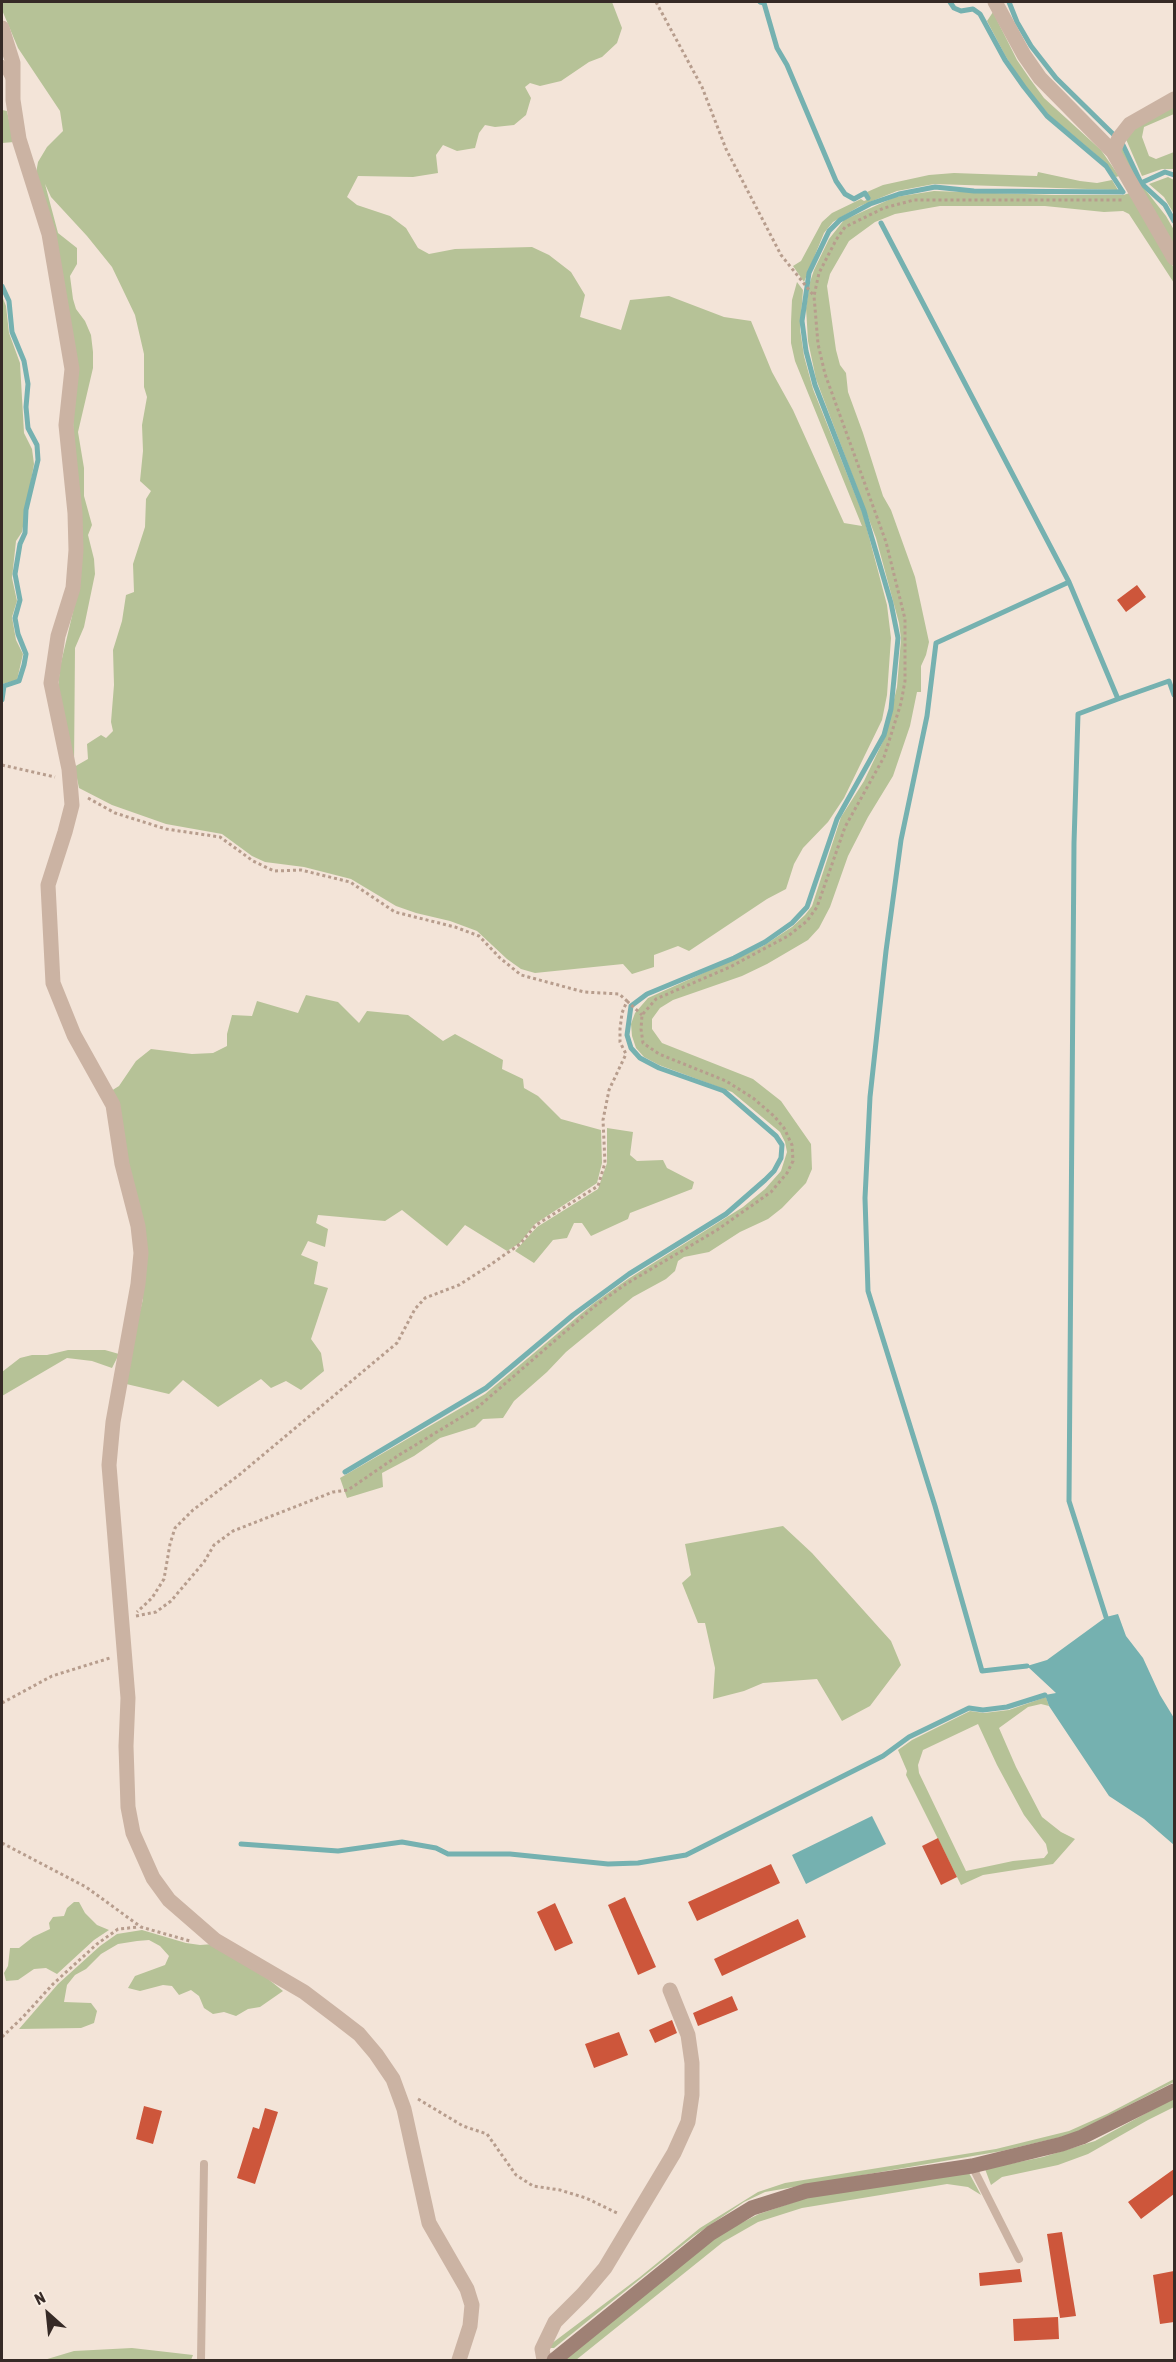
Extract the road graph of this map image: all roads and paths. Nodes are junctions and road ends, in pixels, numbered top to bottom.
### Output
1 (656, 2) edge
2 (995, 2) edge
3 (2, 28) edge
4 (2, 64) edge
5 (12, 82) junction
6 (1174, 99) edge
7 (1113, 152) junction
8 (1135, 191) junction
9 (1174, 258) edge
10 (814, 296) junction
11 (2, 765) edge
12 (71, 789) junction
13 (627, 1001) junction
14 (642, 1015) junction
15 (122, 1620) junction
16 (125, 1653) junction
17 (2, 1703) edge
18 (2, 1843) edge
19 (141, 1927) junction
20 (215, 1940) junction
21 (670, 1990) dead end
22 (2, 2037) edge
23 (393, 2079) junction
24 (1174, 2091) edge
25 (204, 2164) dead end
26 (972, 2166) junction
27 (633, 2222) junction
28 (1019, 2259) dead end
29 (201, 2361) edge
30 (459, 2361) edge
31 (544, 2361) edge
32 (554, 2361) edge

1 - 10 path
2 - 7 street
3 - 5 street
4 - 5 lane
5 - 12 street
6 - 7 street
7 - 8 street
8 - 9 street
8 - 10 path
10 - 14 path
11 - 12 path
12 - 13 path
12 - 15 street
13 - 14 path
13 - 15 path
14 - 15 path
15 - 16 street
16 - 17 path
16 - 20 street
18 - 19 path
19 - 20 path
19 - 22 path
20 - 23 street
21 - 27 street
23 - 27 path
23 - 30 street
24 - 26 street
25 - 29 lane
26 - 28 lane
26 - 32 street
27 - 31 street

